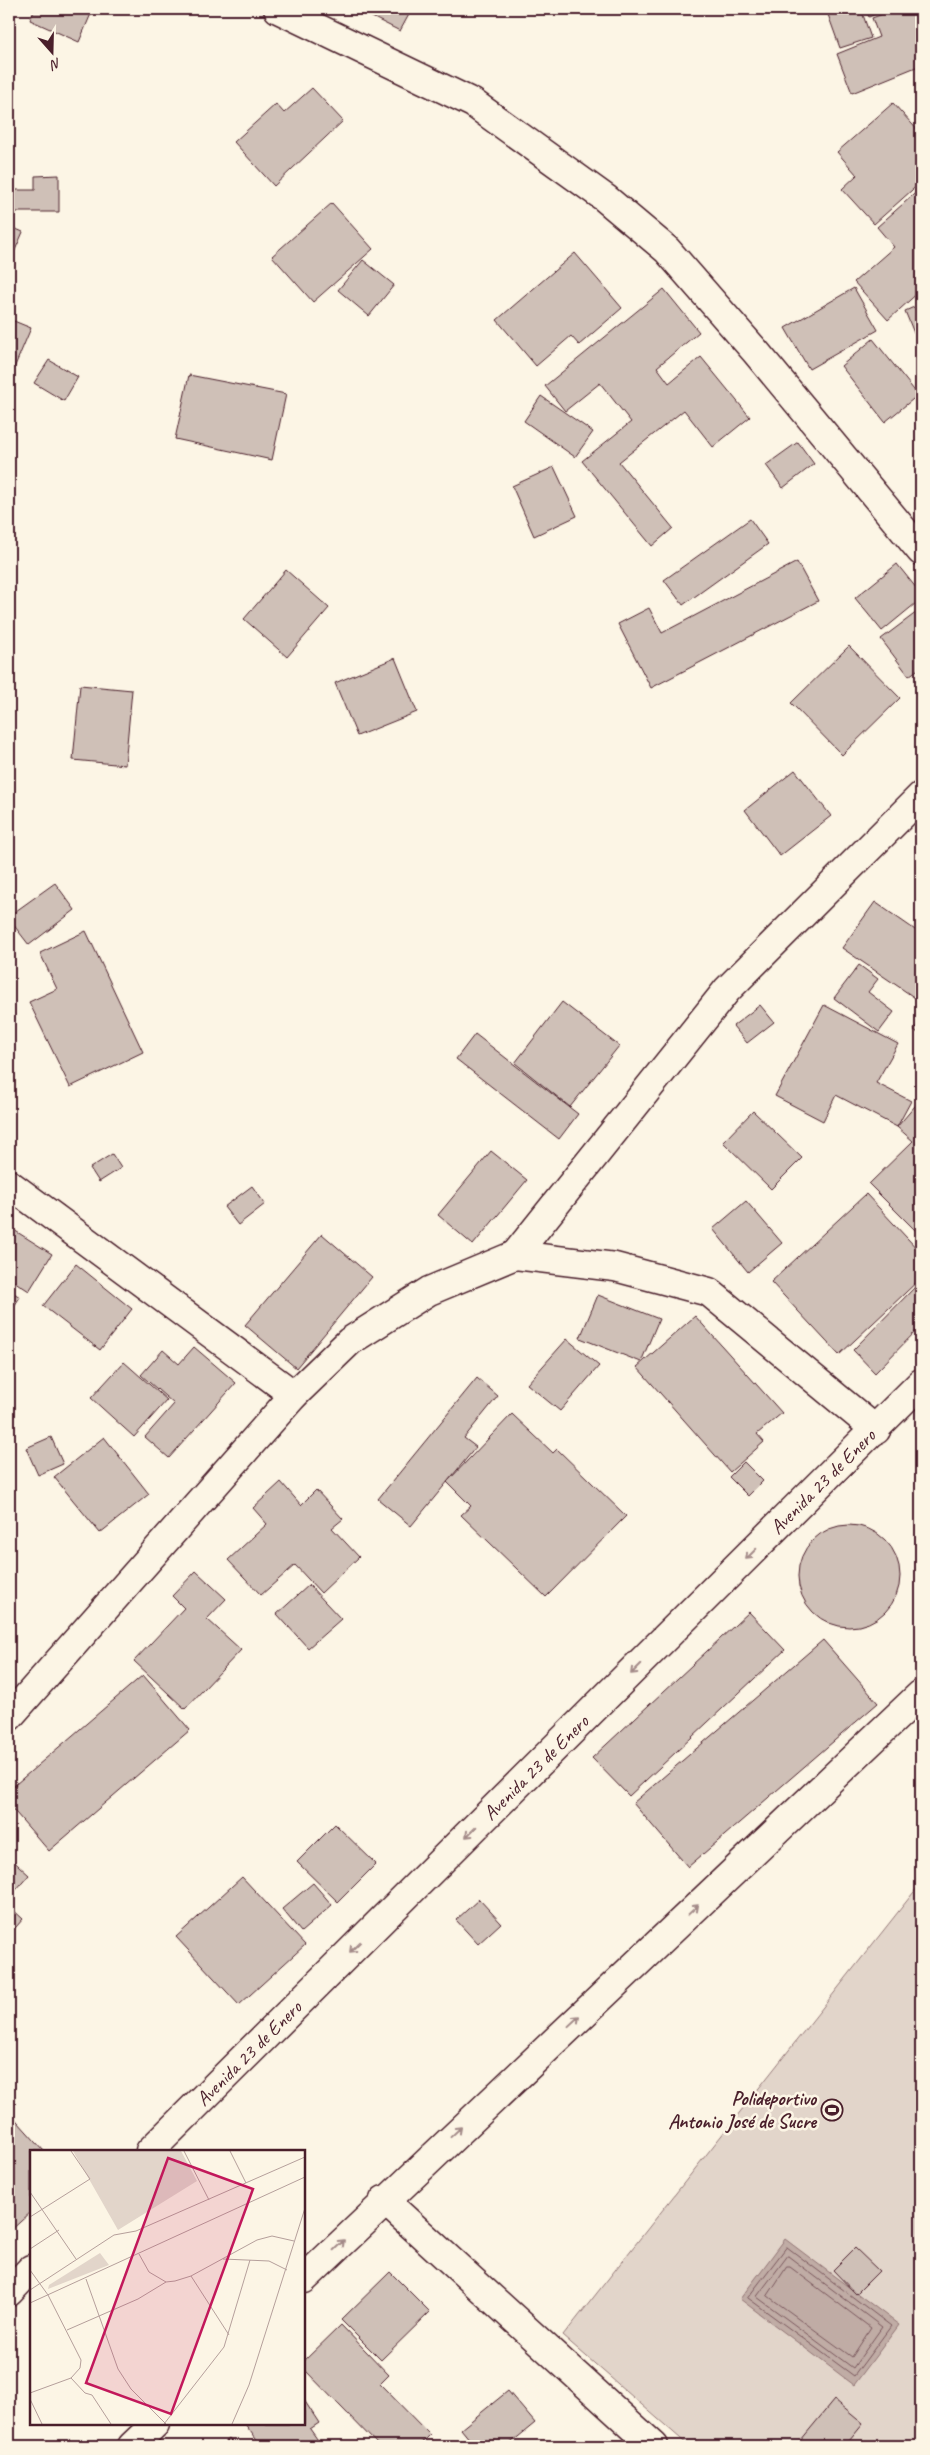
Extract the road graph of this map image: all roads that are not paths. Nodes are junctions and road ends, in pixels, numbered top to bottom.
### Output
1 (278, 9) edge
2 (921, 551) edge
3 (921, 796) edge
4 (9, 1184) edge
5 (515, 1255) junction
6 (921, 1383) edge
7 (294, 1395) junction
8 (876, 1430) junction
9 (44, 1677) junction
10 (9, 1689) edge
11 (921, 1694) edge
12 (9, 1717) edge
13 (151, 2150) edge
14 (384, 2200) junction
15 (30, 2270) edge
16 (305, 2278) edge
17 (9, 2292) edge
18 (154, 2425) edge
19 (132, 2446) edge
20 (654, 2446) edge

1 - 2 street
3 - 5 street
4 - 7 street
5 - 7 street
5 - 8 street
6 - 8 street, Avenida 23 de Enero
7 - 9 street
8 -> 13 street, Avenida 23 de Enero
9 - 10 street
9 - 12 street
14 -> 11 street
16 -> 14 street
14 - 20 street
15 - 17 street
18 - 19 street

